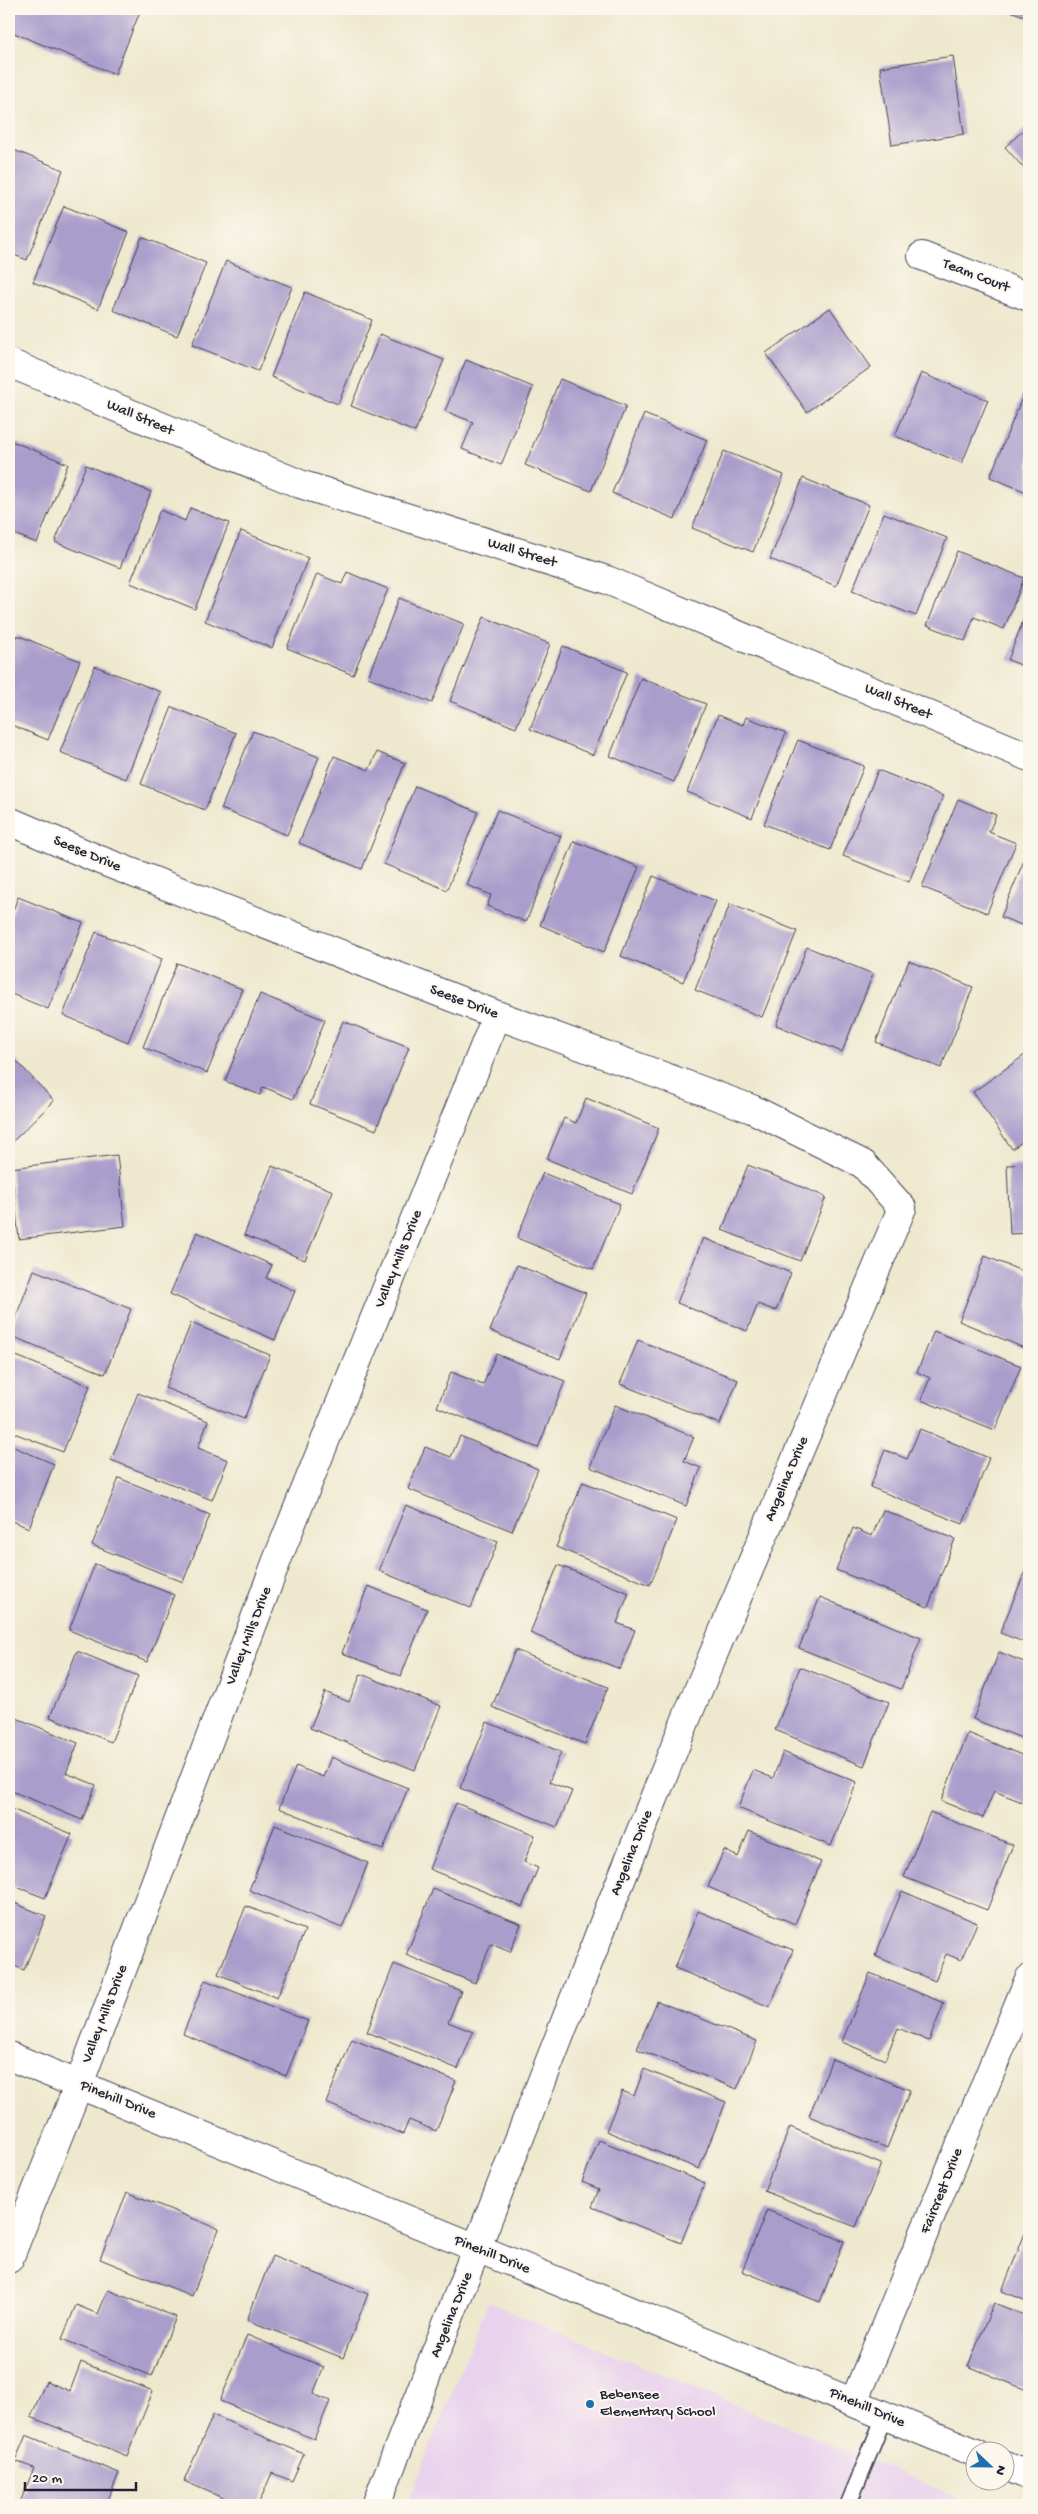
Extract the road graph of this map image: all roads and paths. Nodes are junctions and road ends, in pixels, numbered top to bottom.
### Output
1 (922, 256) dead end
2 (1029, 297) edge
3 (9, 363) edge
4 (1029, 757) edge
5 (9, 821) edge
6 (497, 1015) junction
7 (902, 1208) joint
8 (1029, 1980) edge
9 (9, 2056) edge
10 (79, 2084) junction
11 (478, 2250) junction
12 (9, 2259) edge
13 (854, 2402) junction
14 (885, 2415) junction
15 (966, 2449) edge
16 (1016, 2470) edge
17 (1029, 2476) edge
18 (376, 2505) edge
19 (848, 2505) edge

1 - 2 street, Team Court
3 - 4 street, Wall Street
5 - 6 street, Seese Drive
6 - 7 street, Seese Drive
6 - 10 street, Valley Mills Drive
7 - 11 street, Angelina Drive
8 - 13 street, Faircrest Drive
9 - 10 street, Pinehill Drive
10 - 11 street, Pinehill Drive
10 - 12 street, Valley Mills Drive
11 - 13 street, Pinehill Drive
11 - 18 street, Angelina Drive
13 - 14 street, Pinehill Drive
14 - 15 street, Pinehill Drive
14 - 19 lane
16 - 17 street

